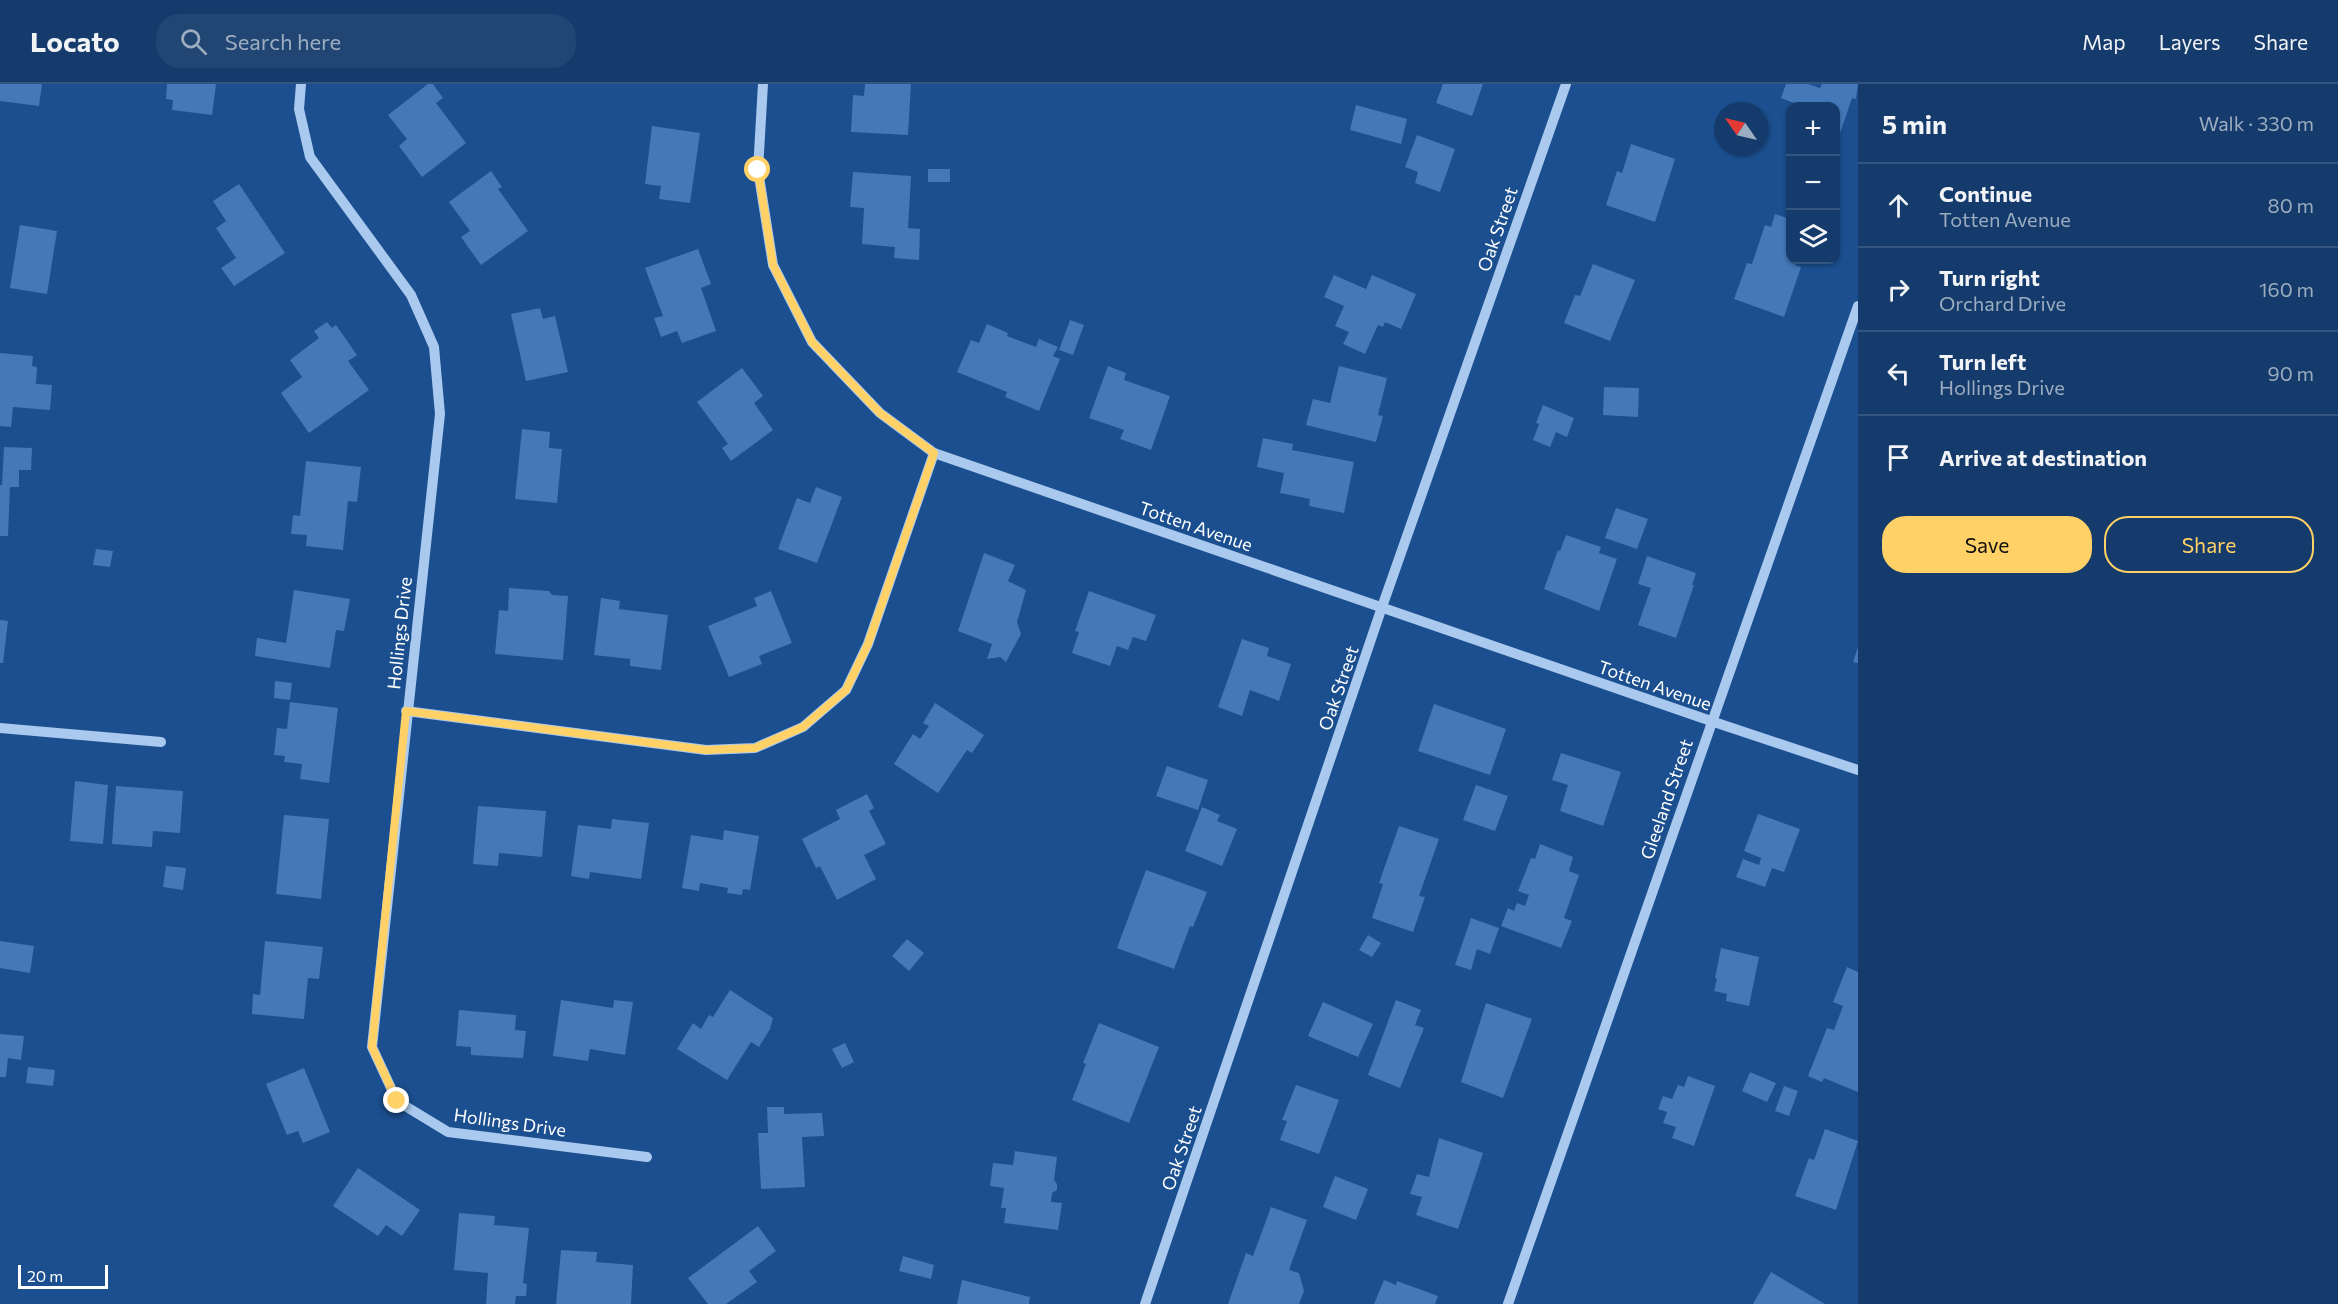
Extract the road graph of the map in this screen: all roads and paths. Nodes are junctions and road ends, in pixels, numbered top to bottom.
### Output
1 (301, 84) edge
2 (763, 84) edge
3 (1566, 84) edge
4 (1858, 306) edge
5 (934, 453) junction
6 (1382, 607) junction
7 (406, 711) junction
8 (1711, 722) junction
9 (0, 728) edge
10 (161, 742) dead end
11 (1858, 770) edge
12 (647, 1157) dead end
13 (1145, 1304) edge
14 (1508, 1304) edge

1 - 7 street, Hollings Drive
2 - 5 street, Totten Avenue
3 - 6 street, Oak Street
4 - 8 street, Gleeland Street
5 - 6 street, Totten Avenue
5 - 7 street
6 - 8 street, Totten Avenue
6 - 13 street, Oak Street
7 - 12 street, Hollings Drive
8 - 11 street, Totten Avenue
8 - 14 street, Gleeland Street
9 - 10 street

